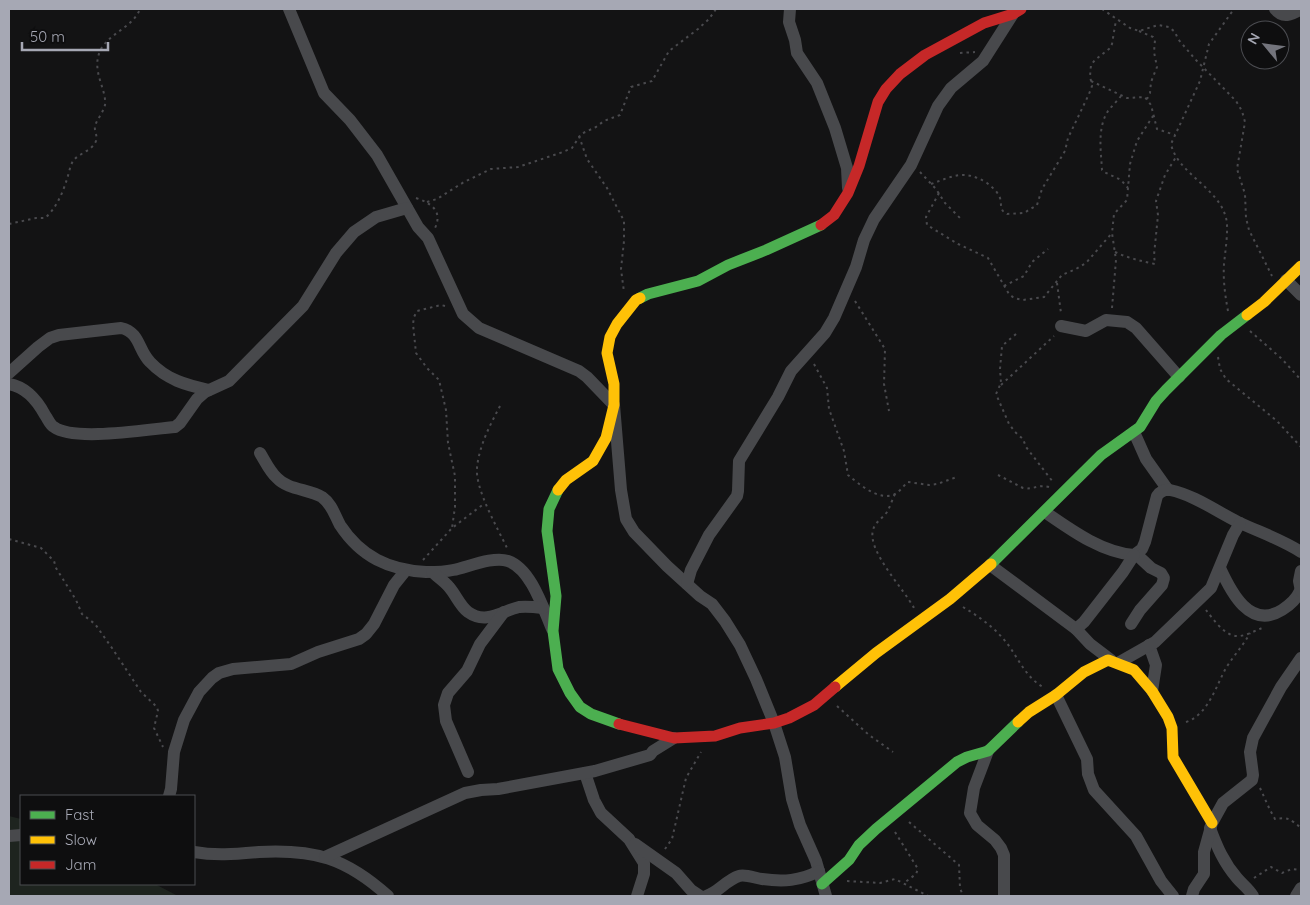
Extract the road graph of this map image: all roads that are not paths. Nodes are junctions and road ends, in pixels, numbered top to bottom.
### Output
1 (289, 9) edge
2 (790, 9) edge
3 (1275, 9) edge
4 (1301, 9) edge
5 (1017, 12) edge
6 (848, 193) junction
7 (407, 208) junction
8 (1301, 266) edge
9 (1282, 284) junction
10 (1301, 295) edge
11 (1061, 326) road end
12 (9, 373) edge
13 (1179, 377) junction
14 (9, 384) edge
15 (209, 390) junction
16 (614, 405) junction
17 (1134, 432) junction
18 (260, 453) dead end
19 (1168, 490) junction
20 (1045, 512) junction
21 (1240, 523) junction
22 (1301, 552) edge
23 (1135, 554) junction
24 (990, 564) junction
25 (1220, 568) junction
26 (409, 570) junction
27 (1301, 571) edge
28 (432, 572) junction
29 (687, 584) junction
30 (1301, 591) edge
31 (543, 608) junction
32 (504, 612) junction
33 (1131, 624) dead end
34 (1076, 629) junction
35 (553, 631) junction
36 (1150, 645) junction
37 (1301, 658) edge
38 (1114, 662) junction
39 (1152, 691) junction
40 (1056, 695) junction
41 (774, 723) junction
42 (674, 738) junction
43 (988, 751) junction
44 (468, 772) dead end
45 (585, 773) junction
46 (169, 795) edge
47 (1211, 826) junction
48 (629, 839) junction
49 (195, 852) edge
50 (325, 856) junction
51 (824, 883) edge
52 (1301, 888) edge
53 (388, 896) edge
54 (638, 896) edge
55 (700, 896) edge
56 (706, 896) edge
57 (1004, 896) edge
58 (1173, 896) edge
59 (1192, 896) edge
60 (1253, 896) edge
61 (1296, 896) edge

1 - 7 street
2 - 6 street
3 - 4 street
5 - 6 street
5 - 29 street
6 - 16 street
7 - 15 street
7 - 16 street
8 - 9 street
9 - 10 street
9 - 13 street
11 - 13 street
12 - 15 street
13 - 17 street
14 - 15 street
16 - 29 street
16 - 35 street
17 - 19 street
17 - 20 street
18 - 26 street
19 - 21 street
19 - 23 street
20 - 23 street
20 - 24 street
21 - 22 street
21 - 25 street
23 - 33 street
23 - 34 street
24 - 34 street
24 - 41 street
25 - 30 street
25 - 36 street
26 - 28 street
26 - 46 street
27 - 30 street
28 - 31 street
28 - 32 street
29 - 41 street
31 - 32 street
31 - 35 street
32 - 44 street
34 - 38 street
35 - 42 street
36 - 38 street
36 - 39 street
37 - 47 street
38 - 39 street
38 - 40 street
39 - 47 street
40 - 43 street
40 - 58 street
41 - 42 street
41 - 51 street
42 - 45 street
43 - 51 street
43 - 57 street
45 - 48 street
45 - 50 street
47 - 59 street
47 - 60 street
48 - 54 street
48 - 55 street
49 - 50 street
50 - 53 street
51 - 56 street
52 - 61 street

